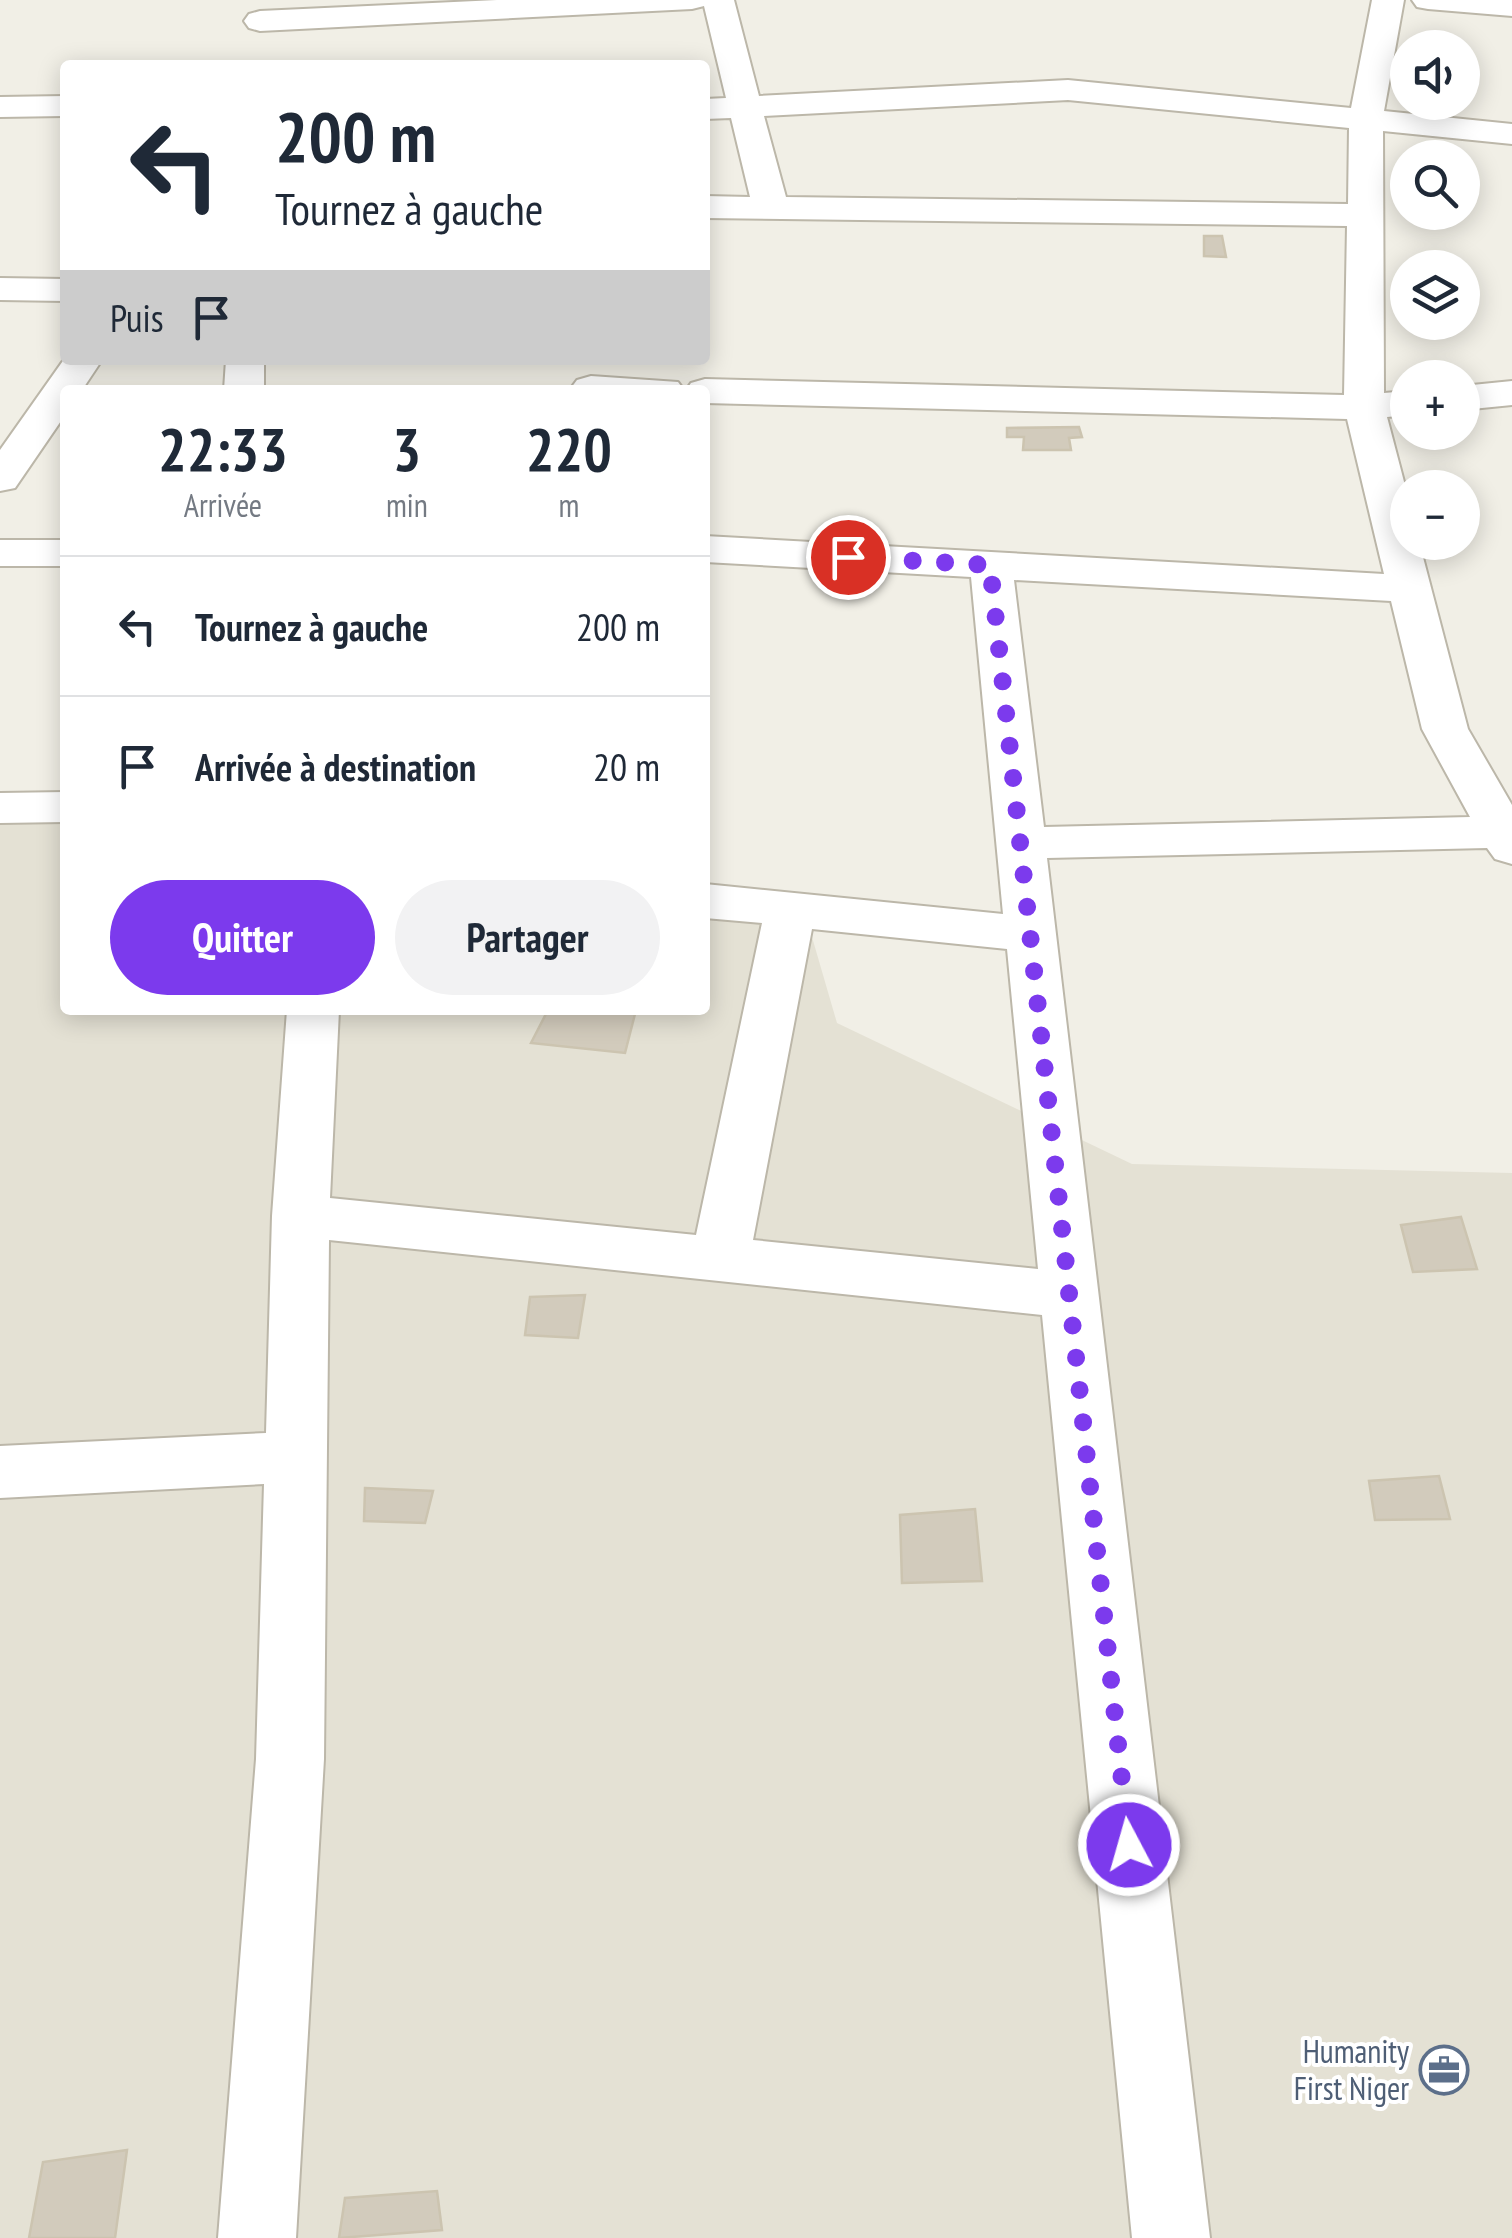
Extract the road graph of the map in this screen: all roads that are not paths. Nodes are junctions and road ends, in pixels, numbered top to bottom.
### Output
1 (692, 0) edge
2 (718, 0) edge
3 (1388, 0) edge
4 (1428, 0) edge
5 (1512, 8) edge
6 (260, 24) edge
7 (60, 106) edge
8 (0, 107) edge
9 (746, 107) junction
10 (710, 109) edge
11 (1366, 120) junction
12 (1512, 134) edge
13 (710, 207) edge
14 (771, 208) junction
15 (1367, 216) junction
16 (0, 289) edge
17 (60, 290) edge
18 (596, 379) edge
19 (633, 385) edge
20 (710, 391) edge
21 (60, 393) edge
22 (1512, 393) edge
23 (1480, 396) edge
24 (1390, 405) edge
25 (1364, 407) junction
26 (0, 479) edge
27 (710, 549) edge
28 (0, 553) edge
29 (60, 553) edge
30 (990, 565) junction
31 (1410, 589) junction
32 (60, 807) edge
33 (0, 808) edge
34 (1508, 840) edge
35 (1021, 843) junction
36 (710, 901) edge
37 (790, 910) junction
38 (1032, 934) junction
39 (313, 1015) edge
40 (302, 1216) junction
41 (720, 1259) junction
42 (1070, 1295) junction
43 (297, 1457) junction
44 (0, 1472) edge
45 (257, 2238) edge
46 (1171, 2238) edge

1 - 6 street
2 - 9 street
3 - 11 street
4 - 5 street
7 - 8 street
9 - 10 street
9 - 11 street
9 - 14 street
11 - 12 street
11 - 15 street
13 - 14 street
14 - 15 street
15 - 25 street
16 - 17 street
18 - 19 street
20 - 25 street
21 - 26 street
22 - 23 street
24 - 25 street
25 - 31 street
27 - 30 street
28 - 29 street
30 - 31 street
30 - 35 street
31 - 34 street
32 - 33 street
34 - 35 street
35 - 38 street
36 - 37 street
37 - 38 street
37 - 41 street
38 - 42 street
39 - 40 street
40 - 41 street
40 - 43 street
41 - 42 street
42 - 46 street
43 - 44 street
43 - 45 street

